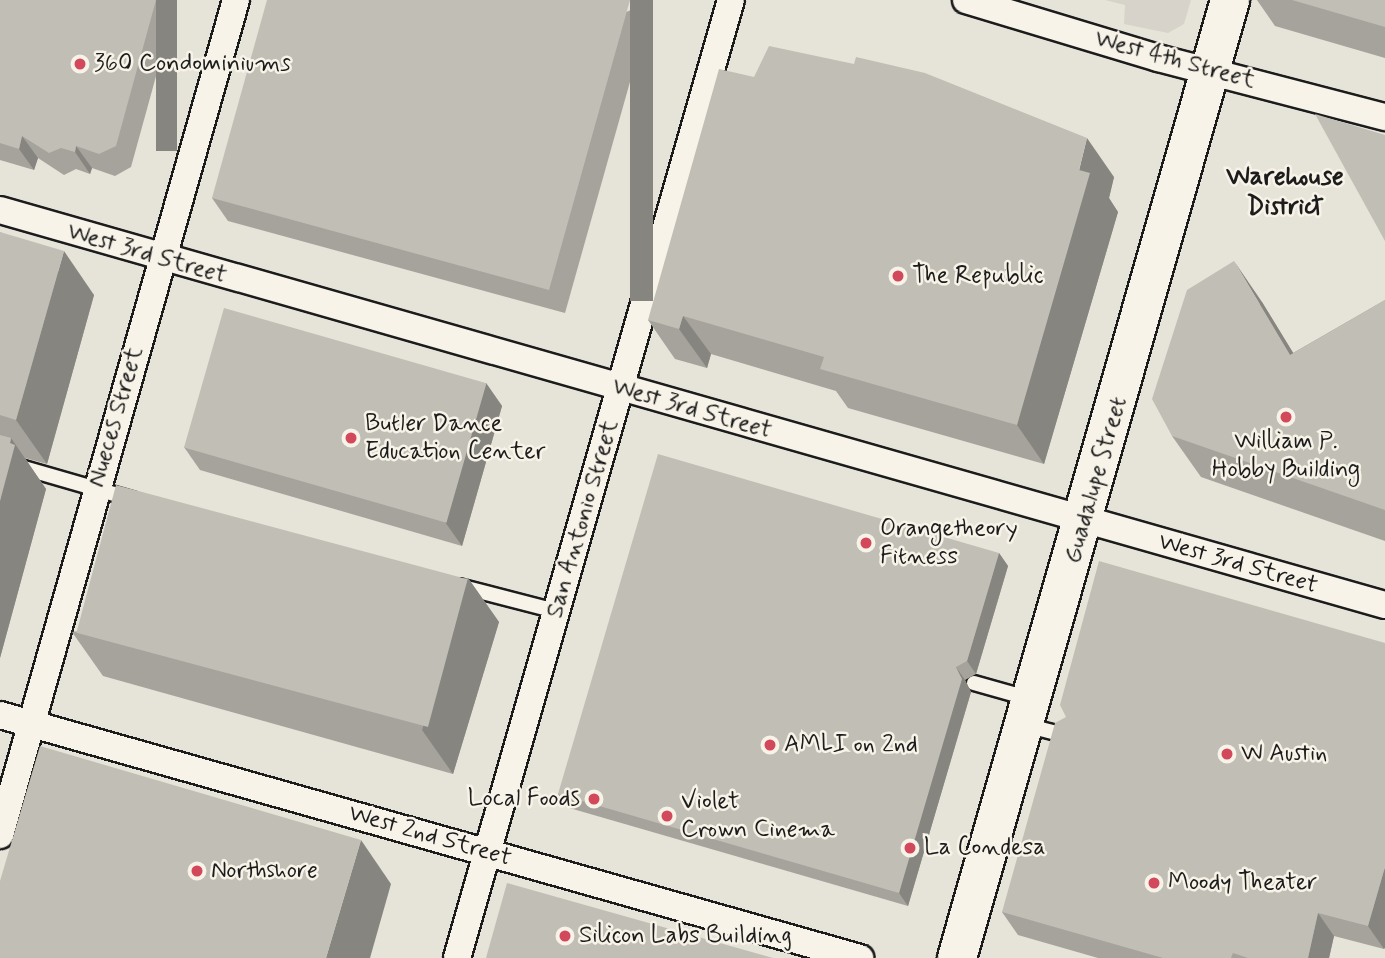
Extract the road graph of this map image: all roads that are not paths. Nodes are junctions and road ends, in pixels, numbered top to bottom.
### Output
1 (236, 0) edge
2 (731, 0) edge
3 (966, 0) edge
4 (1230, 0) edge
5 (1210, 69) junction
6 (1385, 117) edge
7 (0, 210) edge
8 (160, 258) junction
9 (620, 388) junction
10 (0, 461) edge
11 (96, 489) junction
12 (148, 504) edge
13 (1084, 521) junction
14 (440, 581) edge
15 (1385, 606) edge
16 (556, 611) junction
17 (974, 682) dead end
18 (1029, 712) junction
19 (0, 715) edge
20 (33, 724) junction
21 (1073, 737) edge
22 (0, 835) edge
23 (487, 853) junction
24 (457, 958) edge
25 (860, 958) edge
26 (957, 958) edge

1 - 8 street, Nueces Street
2 - 9 street, San Antonio Street
3 - 5 street, West 4th Street
4 - 5 main road, Guadalupe Street
5 - 6 street, West 4th Street
5 - 13 main road, Guadalupe Street
7 - 8 street, West 3rd Street
8 - 9 street, West 3rd Street
8 - 11 street, Nueces Street
9 - 13 street, West 3rd Street
9 - 16 street, San Antonio Street
10 - 11 lane
11 - 12 lane
11 - 20 street, Nueces Street
13 - 15 street, West 3rd Street
13 - 18 main road, Guadalupe Street
14 - 16 lane
16 - 23 street, San Antonio Street
17 - 18 lane
18 - 21 lane
18 - 26 main road, Guadalupe Street
19 - 20 street, West 2nd Street
20 - 22 street, Nueces Street
20 - 23 street, West 2nd Street
23 - 24 street, San Antonio Street
23 - 25 street, West 2nd Street

